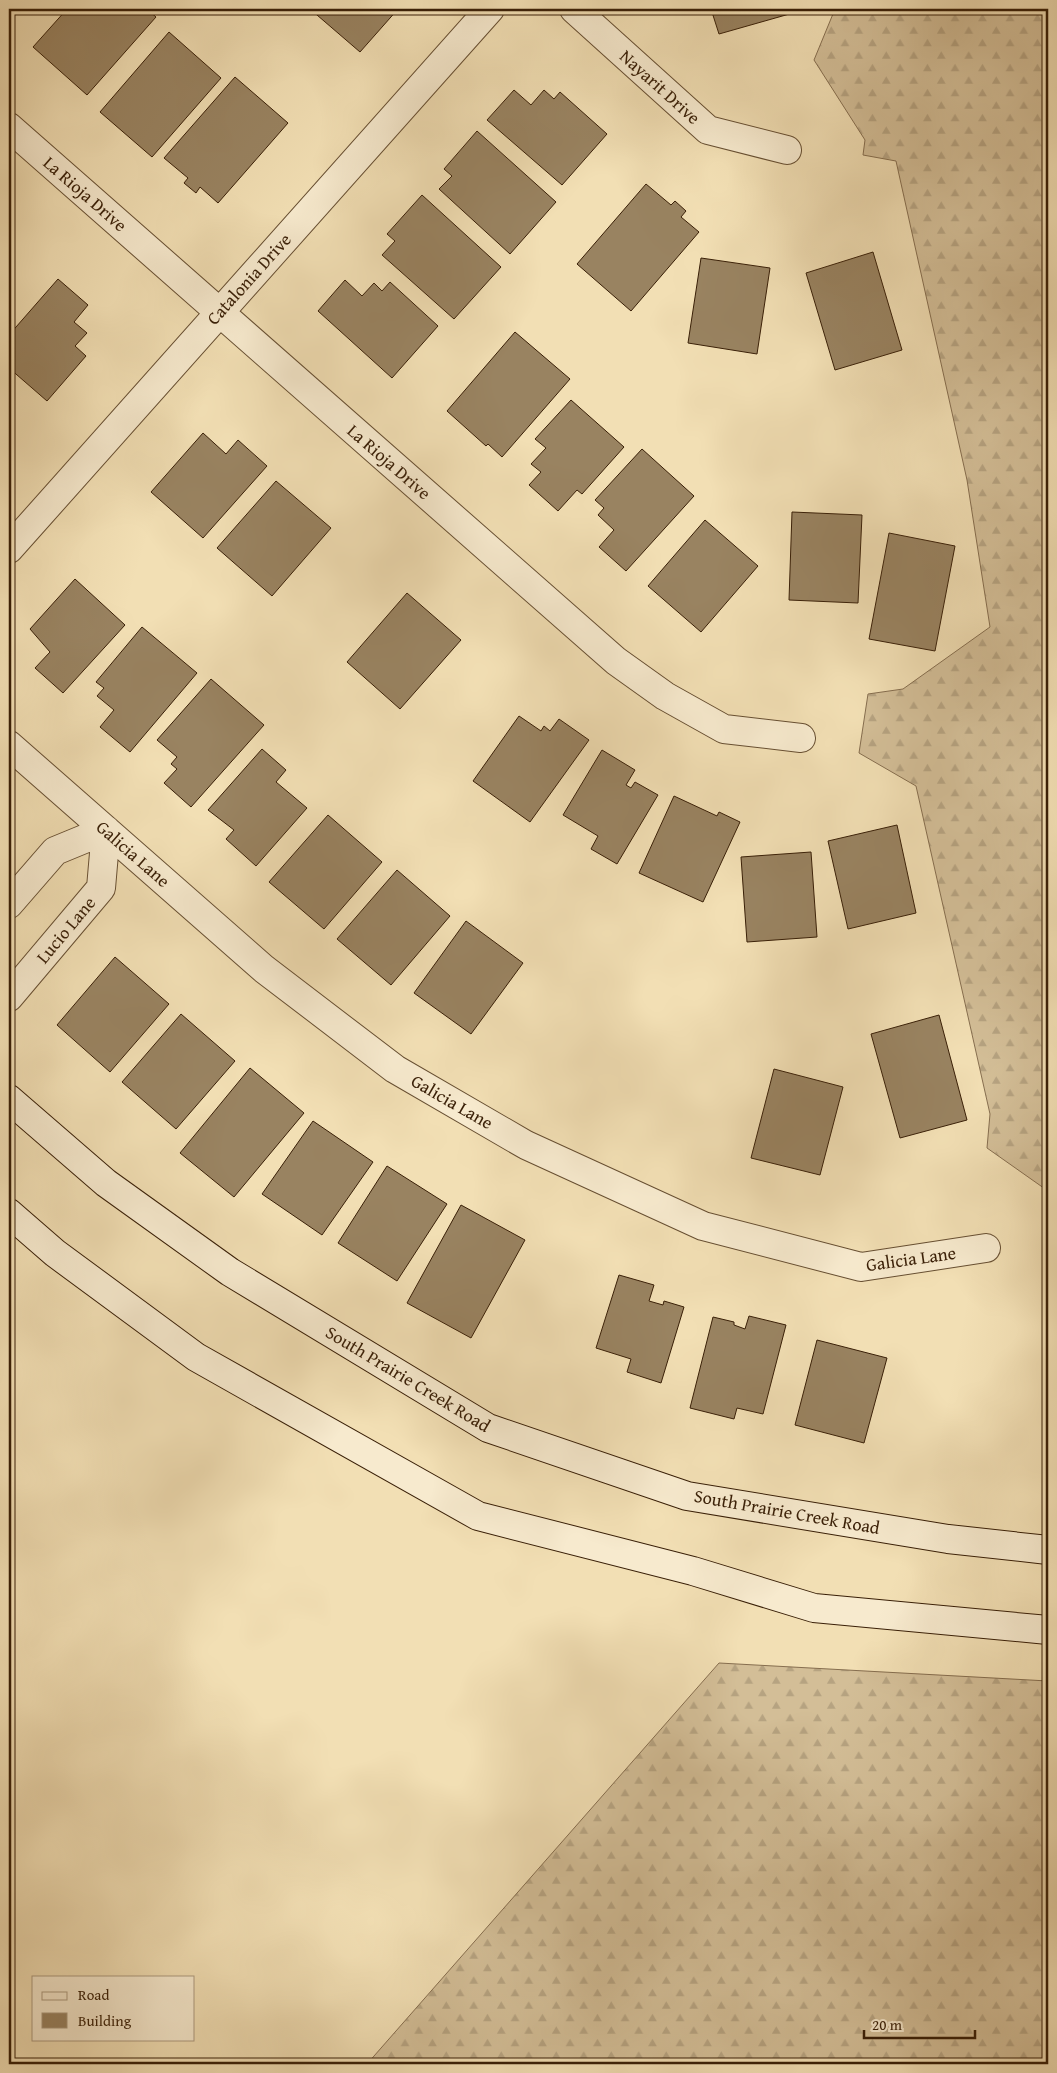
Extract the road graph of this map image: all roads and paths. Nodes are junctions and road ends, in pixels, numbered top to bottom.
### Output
1 (490, 9) edge
2 (574, 9) edge
3 (9, 127) edge
4 (787, 150) dead end
5 (219, 313) junction
6 (9, 549) edge
7 (801, 738) dead end
8 (9, 745) edge
9 (106, 830) junction
10 (9, 904) edge
11 (9, 997) edge
12 (9, 1098) edge
13 (9, 1213) edge
14 (986, 1248) dead end
15 (1048, 1550) edge
16 (1048, 1630) edge

1 - 5 street, Catalonia Drive
2 - 4 street, Nayarit Drive
3 - 5 street, La Rioja Drive
5 - 6 street, Catalonia Drive
5 - 7 street, La Rioja Drive
8 - 9 street, Galicia Lane
9 - 10 street
9 - 11 street, Lucio Lane
9 - 14 street, Galicia Lane
12 - 15 street, South Prairie Creek Road
13 - 16 street

